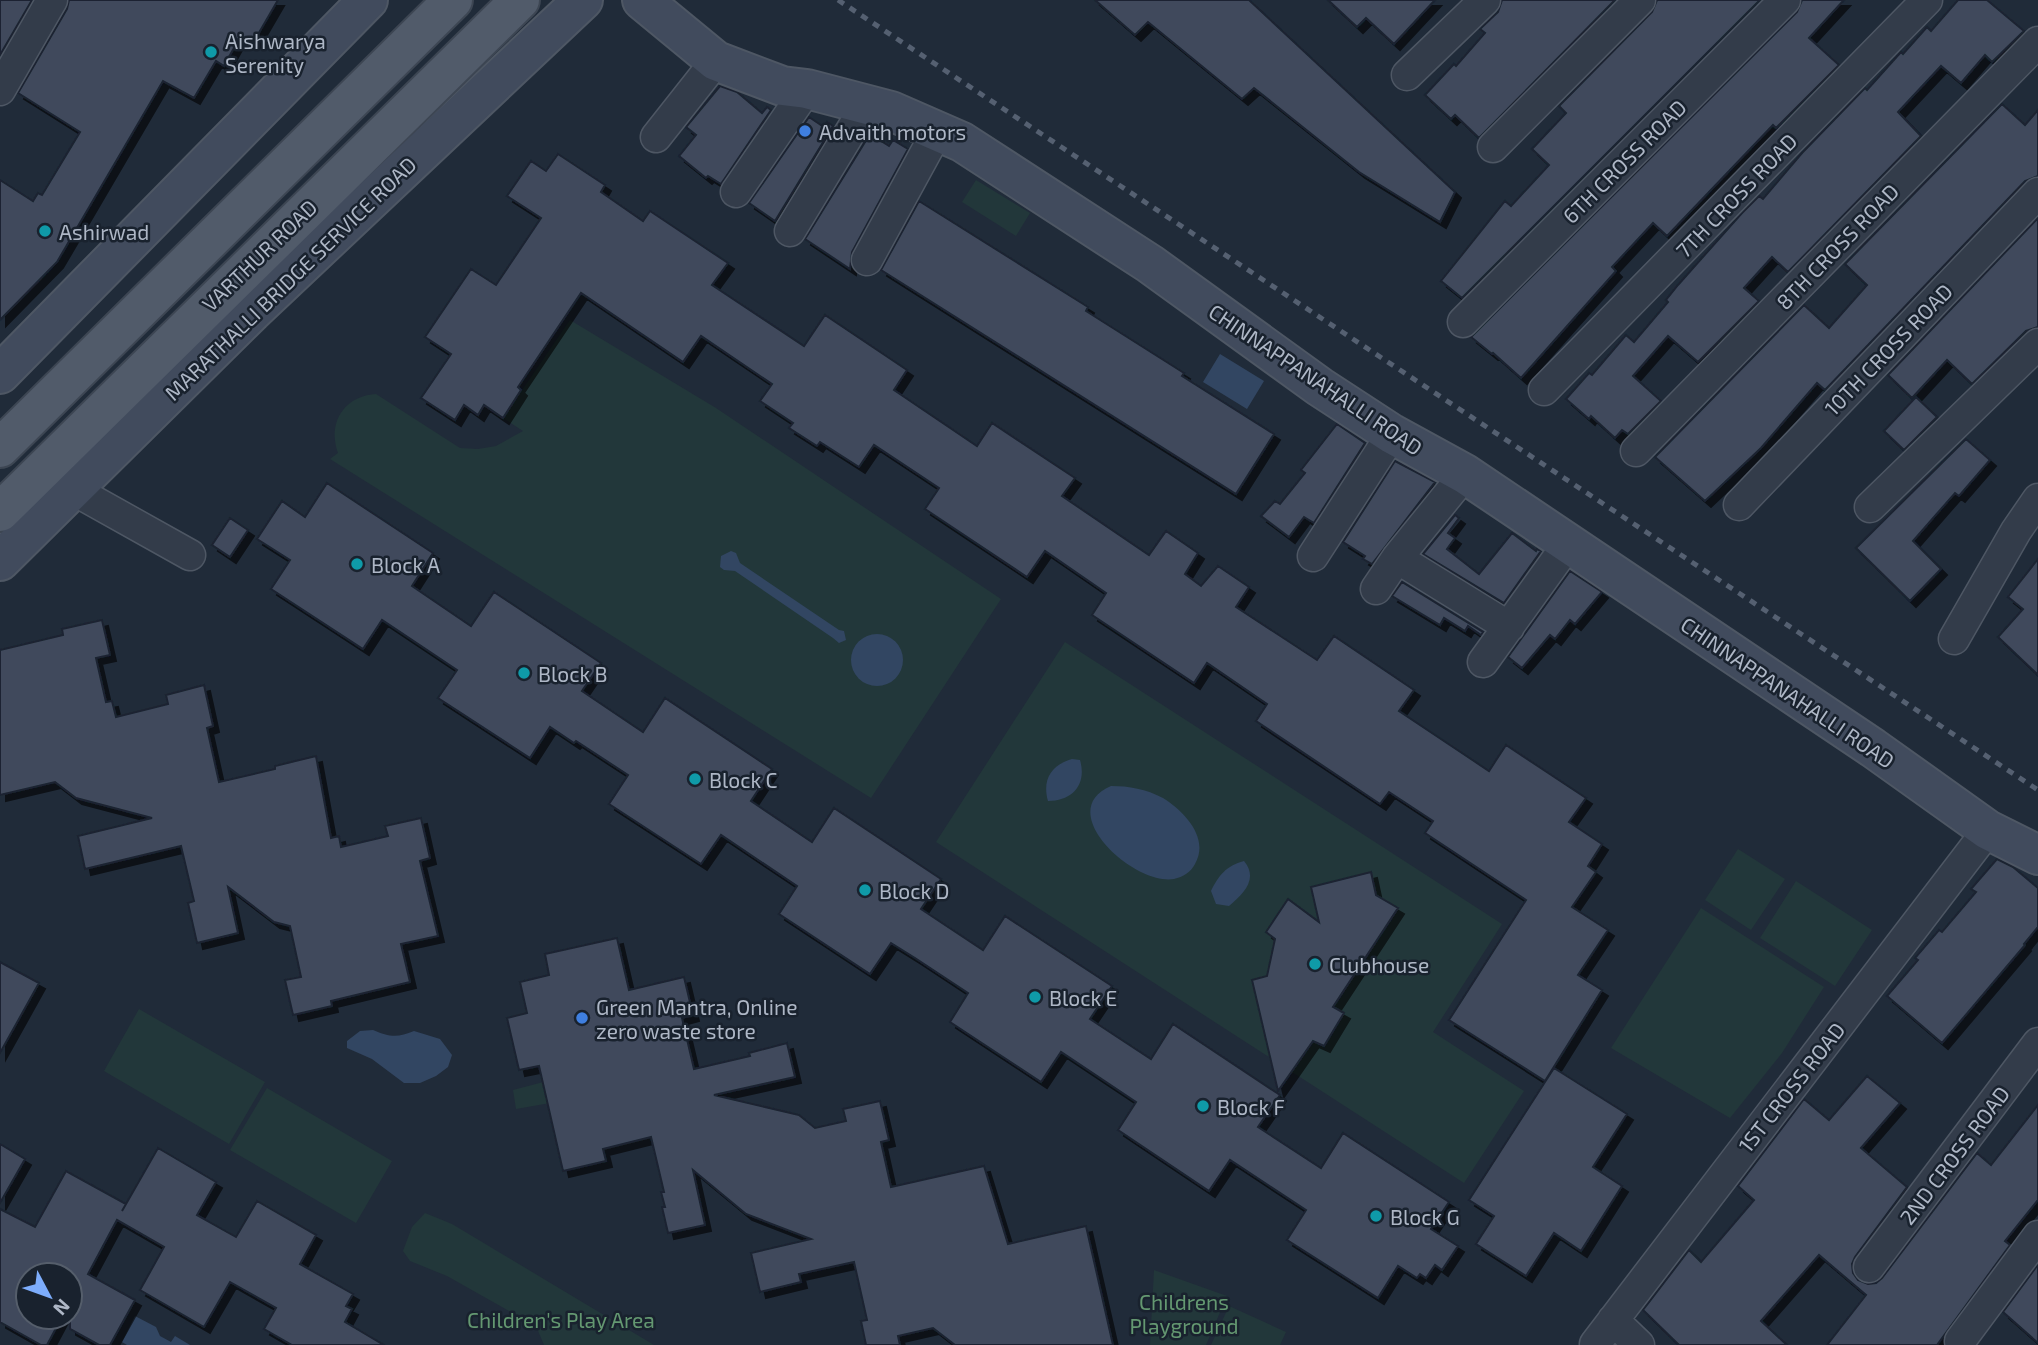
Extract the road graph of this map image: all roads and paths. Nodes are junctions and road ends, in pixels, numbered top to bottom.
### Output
1 (51, 0) edge
2 (368, 0) edge
3 (453, 0) edge
4 (520, 0) edge
5 (583, 0) edge
6 (642, 0) edge
7 (1485, 0) edge
8 (1640, 0) edge
9 (1785, 0) edge
10 (1927, 0) edge
11 (2038, 42) edge
12 (716, 61) junction
13 (1406, 75) dead end
14 (807, 89) junction
15 (0, 90) edge
16 (866, 106) junction
17 (938, 130) junction
18 (656, 137) dead end
19 (1493, 148) dead end
20 (736, 192) dead end
21 (2038, 193) edge
22 (790, 230) dead end
23 (867, 260) dead end
24 (1463, 322) dead end
25 (2038, 344) edge
26 (0, 374) edge
27 (1544, 390) dead end
28 (1392, 434) junction
29 (0, 449) edge
30 (1636, 450) dead end
31 (1465, 474) junction
32 (72, 489) junction
33 (2038, 499) edge
34 (1739, 505) dead end
35 (1870, 506) dead end
36 (0, 512) edge
37 (1567, 544) junction
38 (190, 555) dead end
39 (1313, 556) dead end
40 (1397, 558) junction
41 (0, 561) edge
42 (1376, 589) dead end
43 (1509, 627) junction
44 (1954, 639) dead end
45 (1483, 662) dead end
46 (1988, 830) junction
47 (2038, 855) edge
48 (2038, 1043) edge
49 (2038, 1236) edge
50 (1869, 1267) dead end
51 (1613, 1320) junction
52 (1960, 1341) dead end
53 (1595, 1344) edge
54 (1639, 1345) edge

1 - 15 street
2 - 26 street
3 - 29 main road, VARTHUR ROAD
4 - 36 main road, VARTHUR ROAD
5 - 32 street, MARATHALLI BRIDGE SERVICE ROAD
6 - 12 street, CHINNAPPANAHALLI ROAD
7 - 13 street
8 - 19 street
9 - 24 street, 6TH CROSS ROAD
10 - 27 street, 7TH CROSS ROAD
11 - 30 street, 8TH CROSS ROAD
12 - 14 street, CHINNAPPANAHALLI ROAD
12 - 18 street
14 - 16 street, CHINNAPPANAHALLI ROAD
14 - 20 street
16 - 17 street, CHINNAPPANAHALLI ROAD
16 - 22 street
17 - 23 street
17 - 28 street, CHINNAPPANAHALLI ROAD
21 - 34 street, 10TH CROSS ROAD
25 - 35 street
28 - 31 street, CHINNAPPANAHALLI ROAD
28 - 39 street
31 - 37 street, CHINNAPPANAHALLI ROAD
31 - 40 street
32 - 38 street
32 - 41 street, MARATHALLI BRIDGE SERVICE ROAD
33 - 44 street
37 - 43 street
37 - 46 street, CHINNAPPANAHALLI ROAD
40 - 42 street
40 - 43 street
43 - 45 street
46 - 47 street, CHINNAPPANAHALLI ROAD
46 - 51 street, 1ST CROSS ROAD
48 - 50 street, 2ND CROSS ROAD
49 - 52 street
51 - 53 street, 1ST CROSS ROAD
51 - 54 street

